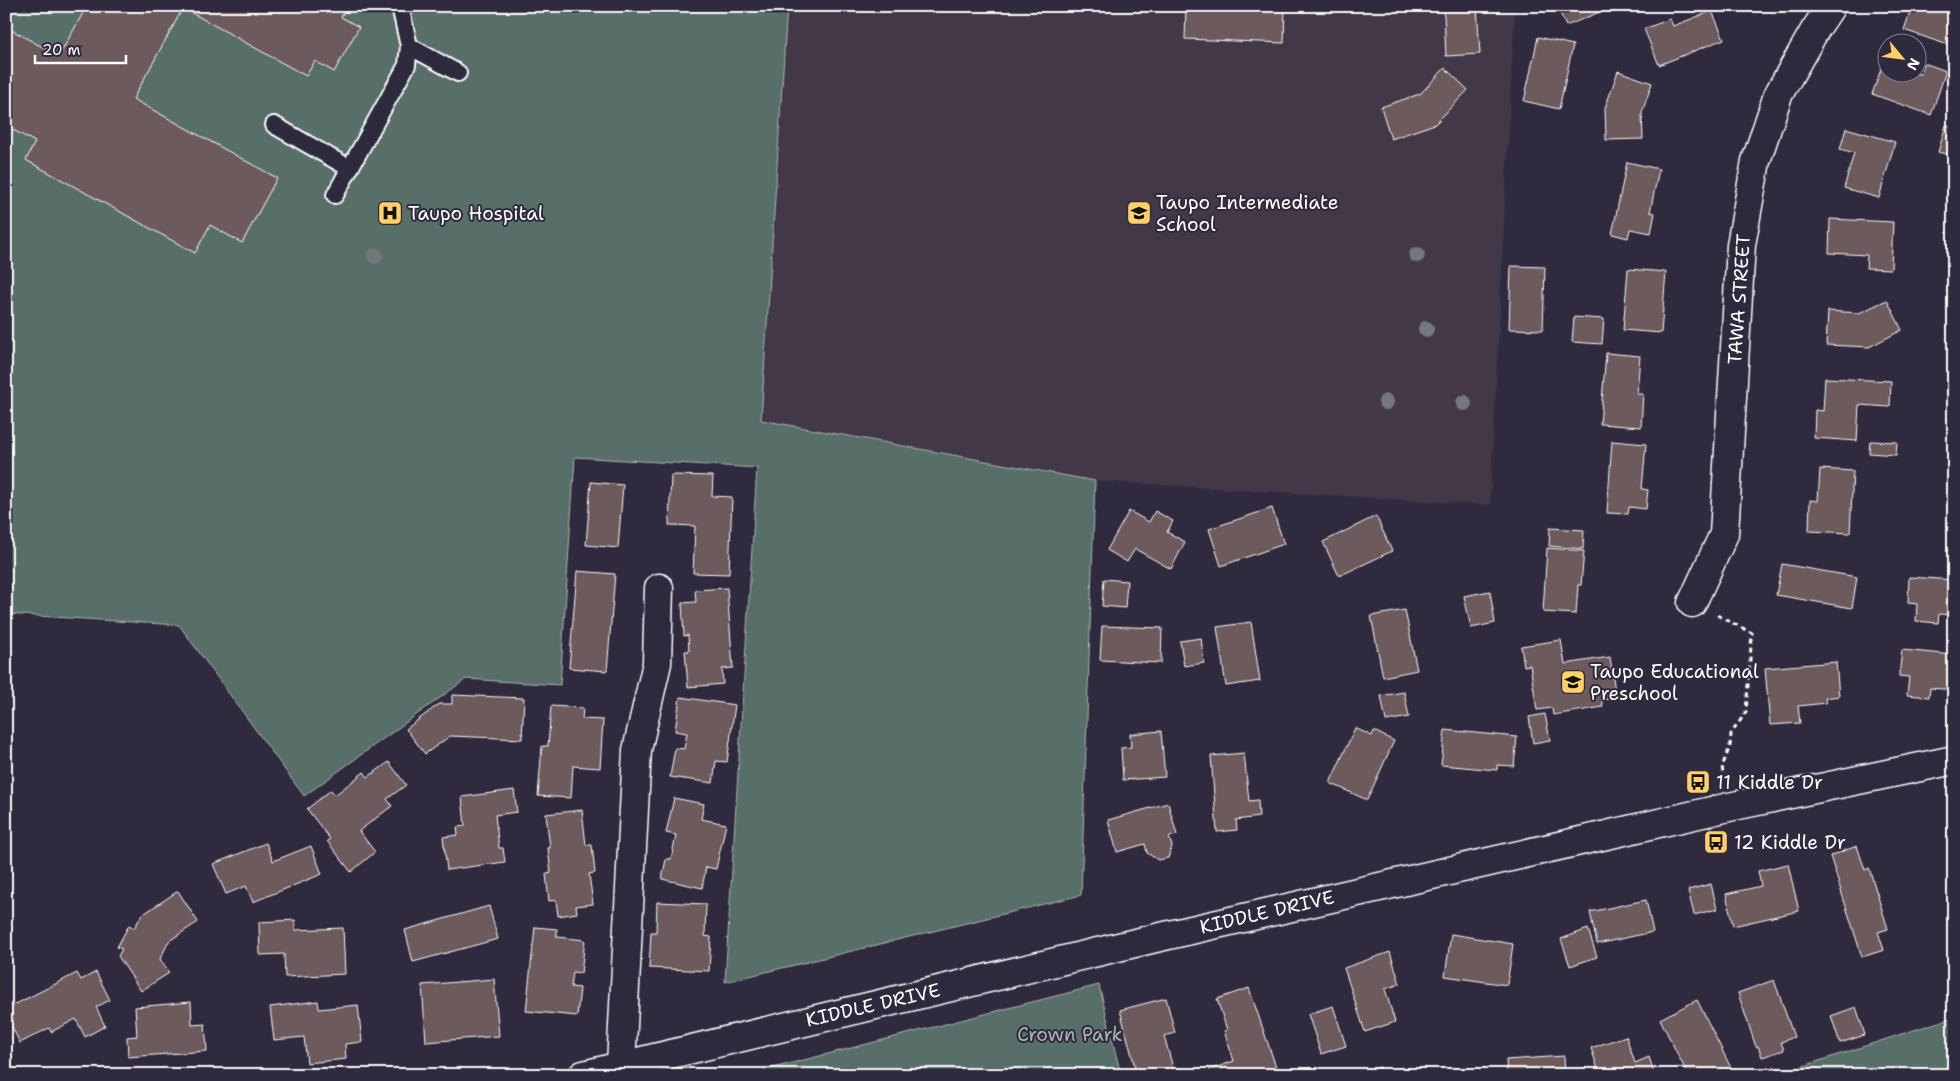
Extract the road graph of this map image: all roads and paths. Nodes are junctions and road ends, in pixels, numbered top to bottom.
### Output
1 (400, 6) edge
2 (1832, 6) edge
3 (409, 46) junction
4 (458, 73) dead end
5 (274, 125) dead end
6 (350, 168) junction
7 (335, 195) dead end
8 (659, 588) dead end
9 (1692, 603) joint
10 (1954, 760) edge
11 (1729, 806) junction
12 (621, 1065) junction
13 (583, 1075) edge

1 - 3 lane
2 - 9 street, TAWA STREET
3 - 4 lane
3 - 6 lane
5 - 6 lane
6 - 7 lane
8 - 12 street
9 - 11 path
10 - 11 street, KIDDLE DRIVE
11 - 12 street, KIDDLE DRIVE
12 - 13 street, KIDDLE DRIVE

